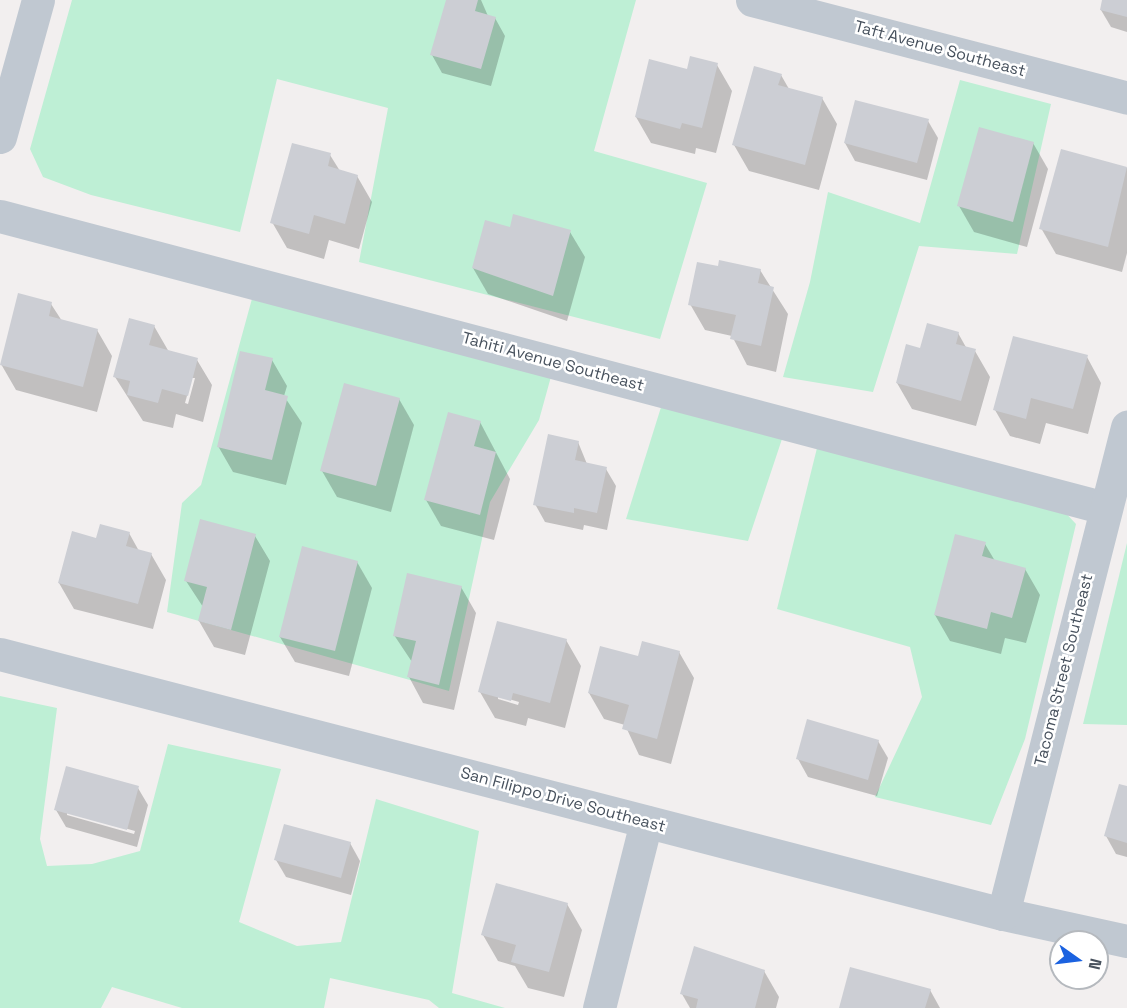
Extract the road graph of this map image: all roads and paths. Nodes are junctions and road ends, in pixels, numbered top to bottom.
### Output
1 (38, 0) edge
2 (752, 0) edge
3 (1127, 98) edge
4 (0, 137) edge
5 (0, 216) edge
6 (1127, 427) edge
7 (1105, 508) junction
8 (0, 654) edge
9 (646, 822) junction
10 (1003, 914) junction
11 (1127, 940) edge
12 (599, 1008) edge

1 - 4 street
2 - 3 street, Taft Avenue Southeast
5 - 7 street, Tahiti Avenue Southeast
6 - 7 street, Tacoma Street Southeast
7 - 10 street, Tacoma Street Southeast
8 - 9 street, San Filippo Drive Southeast
9 - 10 street, San Filippo Drive Southeast
9 - 12 street
10 - 11 street, San Filippo Drive Southeast

